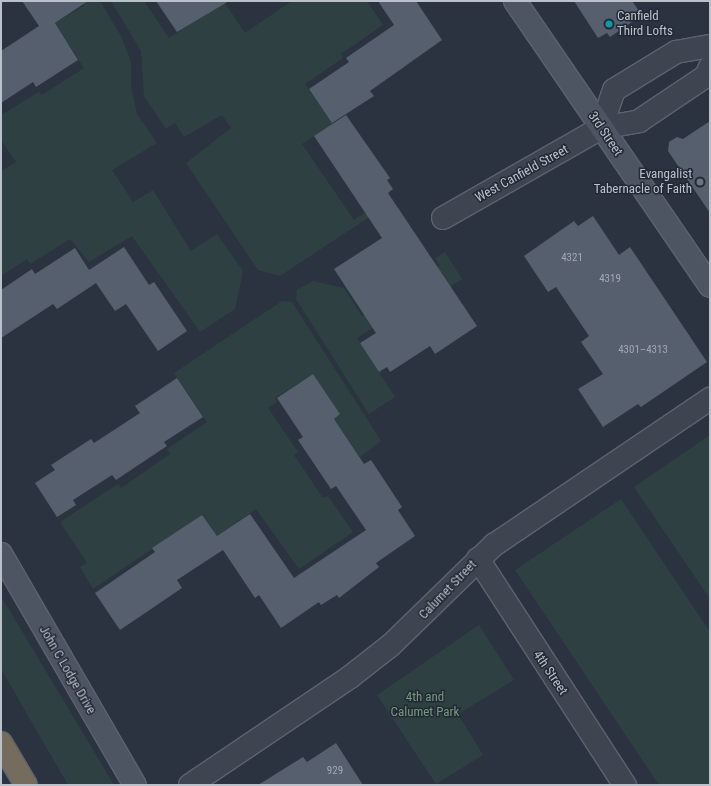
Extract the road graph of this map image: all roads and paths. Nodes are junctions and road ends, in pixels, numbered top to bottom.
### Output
1 (515, 1) edge
2 (710, 46) edge
3 (710, 67) edge
4 (600, 128) junction
5 (443, 218) dead end
6 (710, 286) edge
7 (710, 399) edge
8 (1, 554) edge
9 (478, 559) junction
10 (1, 743) edge
11 (26, 785) edge
12 (135, 785) edge
13 (190, 785) edge
14 (625, 785) edge

1 - 4 street, 3rd Street
2 - 4 street
3 - 4 street, West Canfield Street
4 - 5 street, West Canfield Street
4 - 6 street, 3rd Street
7 - 9 street, Calumet Street
8 - 12 street, John C Lodge Drive
9 - 13 street, Calumet Street
9 - 14 street, 4th Street
10 - 11 highway

